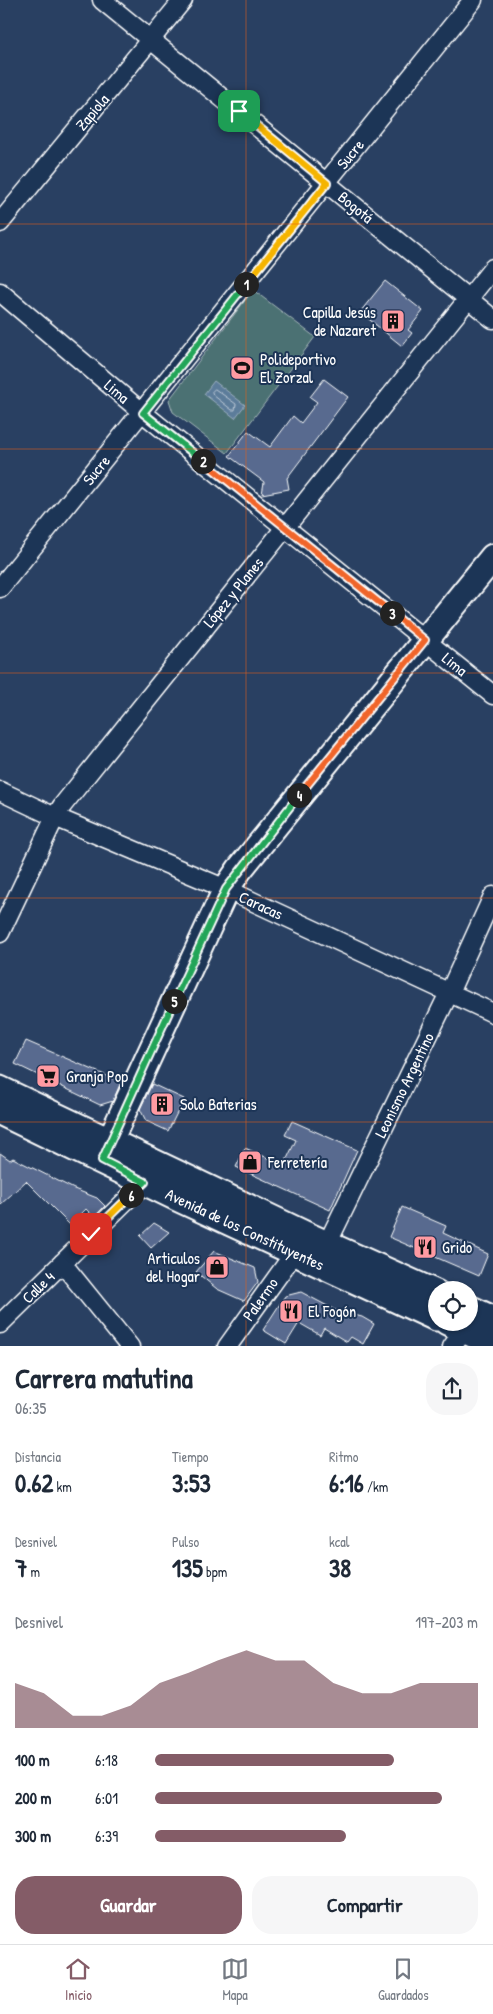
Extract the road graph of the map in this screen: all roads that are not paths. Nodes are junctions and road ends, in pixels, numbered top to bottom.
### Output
1 (102, 0) edge
2 (183, 0) edge
3 (473, 0) edge
4 (152, 40) junction
5 (327, 183) junction
6 (0, 223) edge
7 (493, 268) edge
8 (0, 292) edge
9 (469, 298) junction
10 (493, 318) edge
11 (143, 413) junction
12 (284, 527) junction
13 (493, 557) edge
14 (0, 588) edge
15 (425, 640) junction
16 (493, 695) edge
17 (0, 791) edge
18 (55, 817) junction
19 (226, 889) junction
20 (493, 896) edge
21 (0, 933) edge
22 (449, 993) junction
23 (493, 1013) edge
24 (0, 1089) edge
25 (0, 1112) edge
26 (106, 1150) junction
27 (151, 1173) junction
28 (326, 1243) junction
29 (295, 1252) junction
30 (62, 1263) junction
31 (428, 1289) edge
32 (428, 1314) edge
33 (493, 1319) edge
34 (478, 1322) edge
35 (0, 1324) edge
36 (466, 1331) edge
37 (493, 1344) edge
38 (130, 1346) edge
39 (226, 1346) edge

1 - 4 street, Bogotá
2 - 4 street, Zapiola
3 - 5 street, Sucre
4 - 5 street, Bogotá
4 - 6 street, Zapiola
5 - 9 street, Bogotá
5 - 11 street, Sucre
7 - 9 street, López y Planes
8 - 11 street, Lima
9 - 10 street, Bogotá
9 - 12 street, López y Planes
11 - 12 street, Lima
11 - 14 street, Sucre
12 - 15 street, Lima
12 - 18 street, López y Planes
13 - 15 main road
15 - 16 street, Lima
15 - 19 main road
17 - 18 street, Caracas
18 - 19 street, Caracas
18 - 21 street, López y Planes
19 - 22 street, Caracas
19 - 26 main road
20 - 22 street, Leonismo Argentino
22 - 23 street, Caracas
22 - 28 street, Leonismo Argentino
24 - 26 main road, Avenida de los Constituyentes
25 - 26 main road, Avenida de los Constituyentes
26 - 27 main road, Avenida de los Constituyentes
27 - 28 main road, Avenida de los Constituyentes
27 - 29 main road, Avenida de los Constituyentes
27 - 30 street, Calle 4
28 - 29 street
28 - 31 main road, Avenida de los Constituyentes
29 - 32 main road, Avenida de los Constituyentes
29 - 39 street, Palermo
30 - 35 street, Calle 4
30 - 38 street
33 - 34 main road
36 - 37 main road

